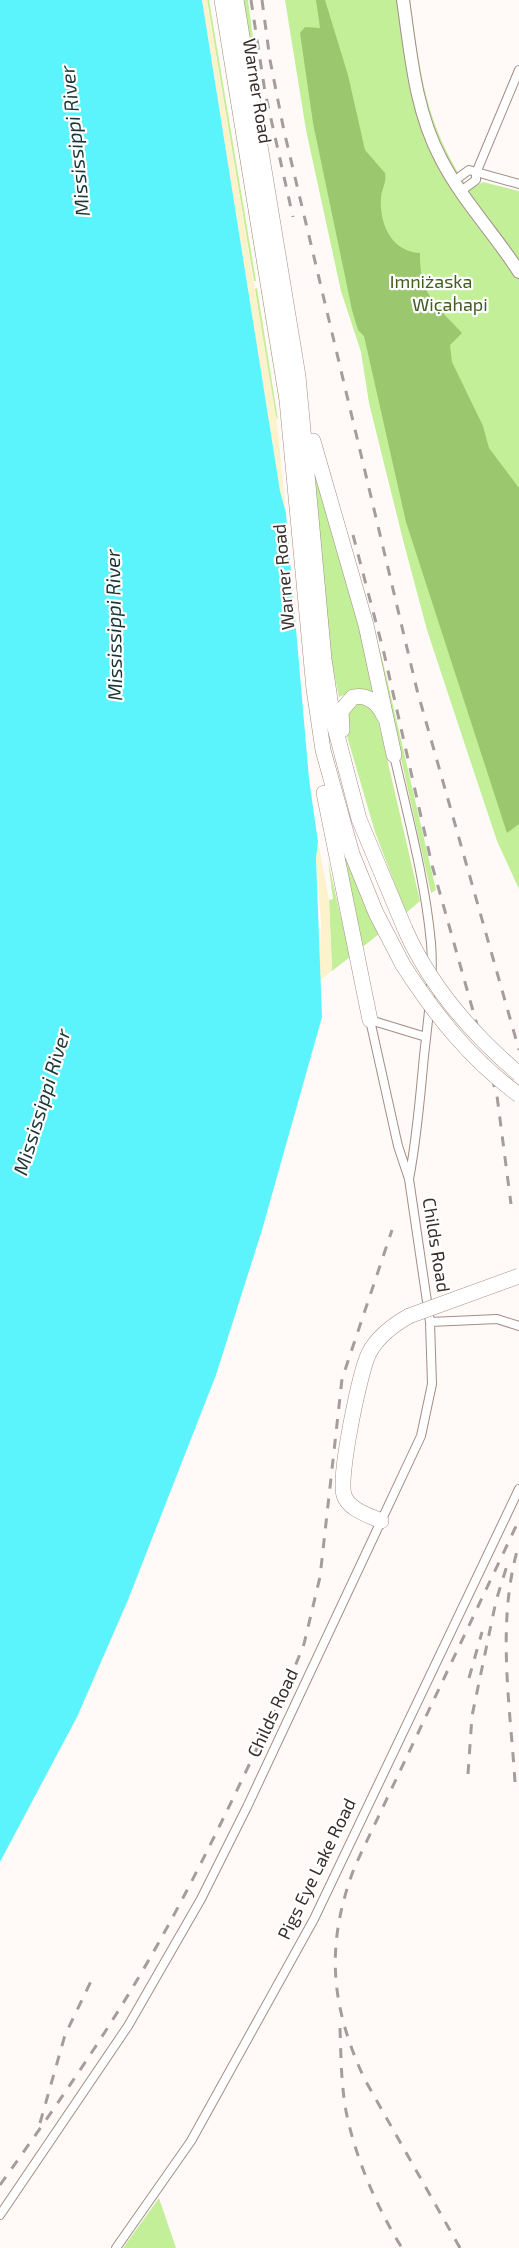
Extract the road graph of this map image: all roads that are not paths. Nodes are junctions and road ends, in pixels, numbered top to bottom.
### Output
1 (222, 0) edge
2 (236, 0) edge
3 (403, 0) edge
4 (519, 70) edge
5 (476, 173) junction
6 (519, 184) edge
7 (457, 186) junction
8 (519, 272) edge
9 (298, 376) junction
10 (314, 688) junction
11 (394, 755) junction
12 (353, 801) junction
13 (370, 1020) junction
14 (426, 1037) junction
15 (519, 1074) edge
16 (519, 1095) edge
17 (409, 1179) junction
18 (519, 1276) edge
19 (430, 1322) junction
20 (519, 1326) edge
21 (519, 1489) edge
22 (381, 1521) junction
23 (0, 2215) edge
24 (116, 2248) edge

1 - 10 highway, Warner Road
2 - 9 highway, Warner Road
3 - 7 street
4 - 5 street
5 - 6 street
5 - 7 street
7 - 8 street
9 - 11 highway
9 - 12 highway, Warner Road
10 - 13 highway
10 - 16 highway, Warner Road, bridge
11 - 12 highway
11 - 14 street, Childs Road
12 - 15 highway, Warner Road, bridge
13 - 14 street
13 - 17 street, Childs Road
14 - 17 street, Childs Road
17 - 19 street, Childs Road
18 - 22 highway, bridge
19 - 20 street
19 - 22 street, Childs Road
21 - 24 street, Pigs Eye Lake Road
22 - 23 street, Childs Road

